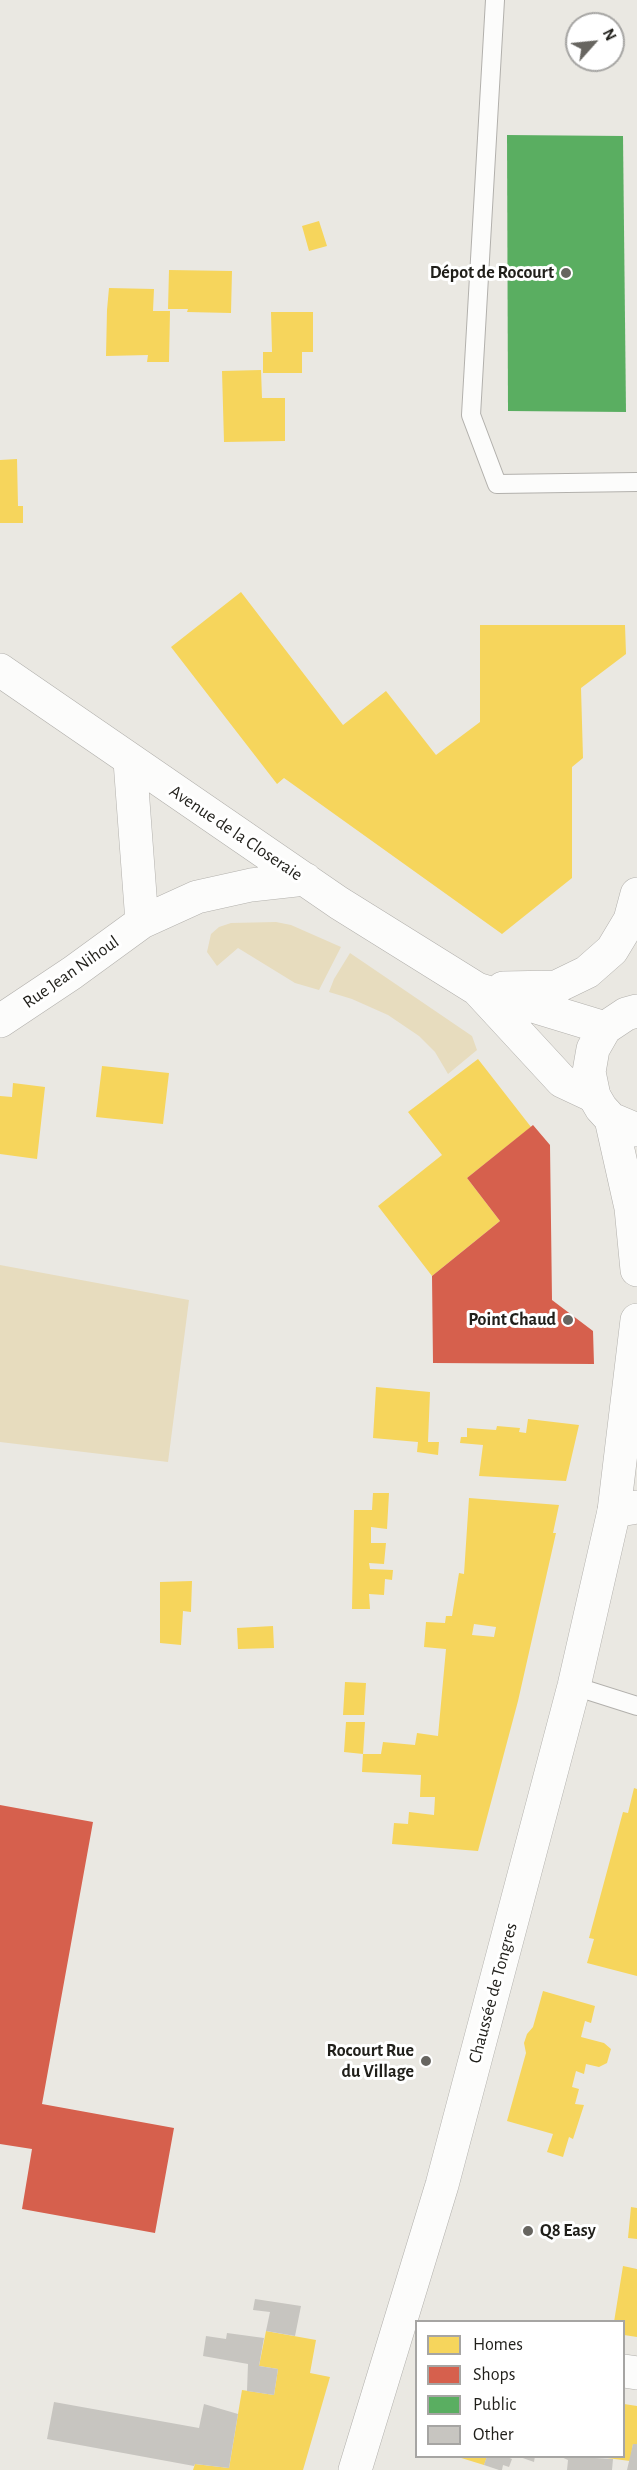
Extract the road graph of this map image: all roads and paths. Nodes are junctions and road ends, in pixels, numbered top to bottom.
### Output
1 (495, 0) edge
2 (637, 482) edge
3 (0, 670) edge
4 (130, 761) junction
5 (305, 879) junction
6 (637, 894) edge
7 (142, 922) junction
8 (477, 989) junction
9 (626, 1012) edge
10 (0, 1021) edge
11 (614, 1115) edge
12 (637, 1270) edge
13 (637, 1320) edge
14 (637, 1461) edge
15 (626, 1509) edge
16 (574, 1686) junction
17 (637, 1706) edge
18 (409, 2327) edge
19 (355, 2470) edge

1 - 2 lane
3 - 4 street, Avenue de la Closeraie
4 - 5 street, Avenue de la Closeraie
4 - 7 street
5 - 7 street, Rue Jean Nihoul
5 - 8 street, Avenue de la Closeraie
6 - 8 street
7 - 10 street, Rue Jean Nihoul
8 - 9 street, Avenue de la Closeraie
8 - 11 street, Avenue de la Closeraie
9 - 11 street
11 - 12 street
13 - 15 street, Chaussée de Tongres
14 - 15 street, Chaussée de Tongres
15 - 16 street, Chaussée de Tongres
16 - 17 lane
16 - 18 street, Chaussée de Tongres
18 - 19 street, Chaussée de Tongres

